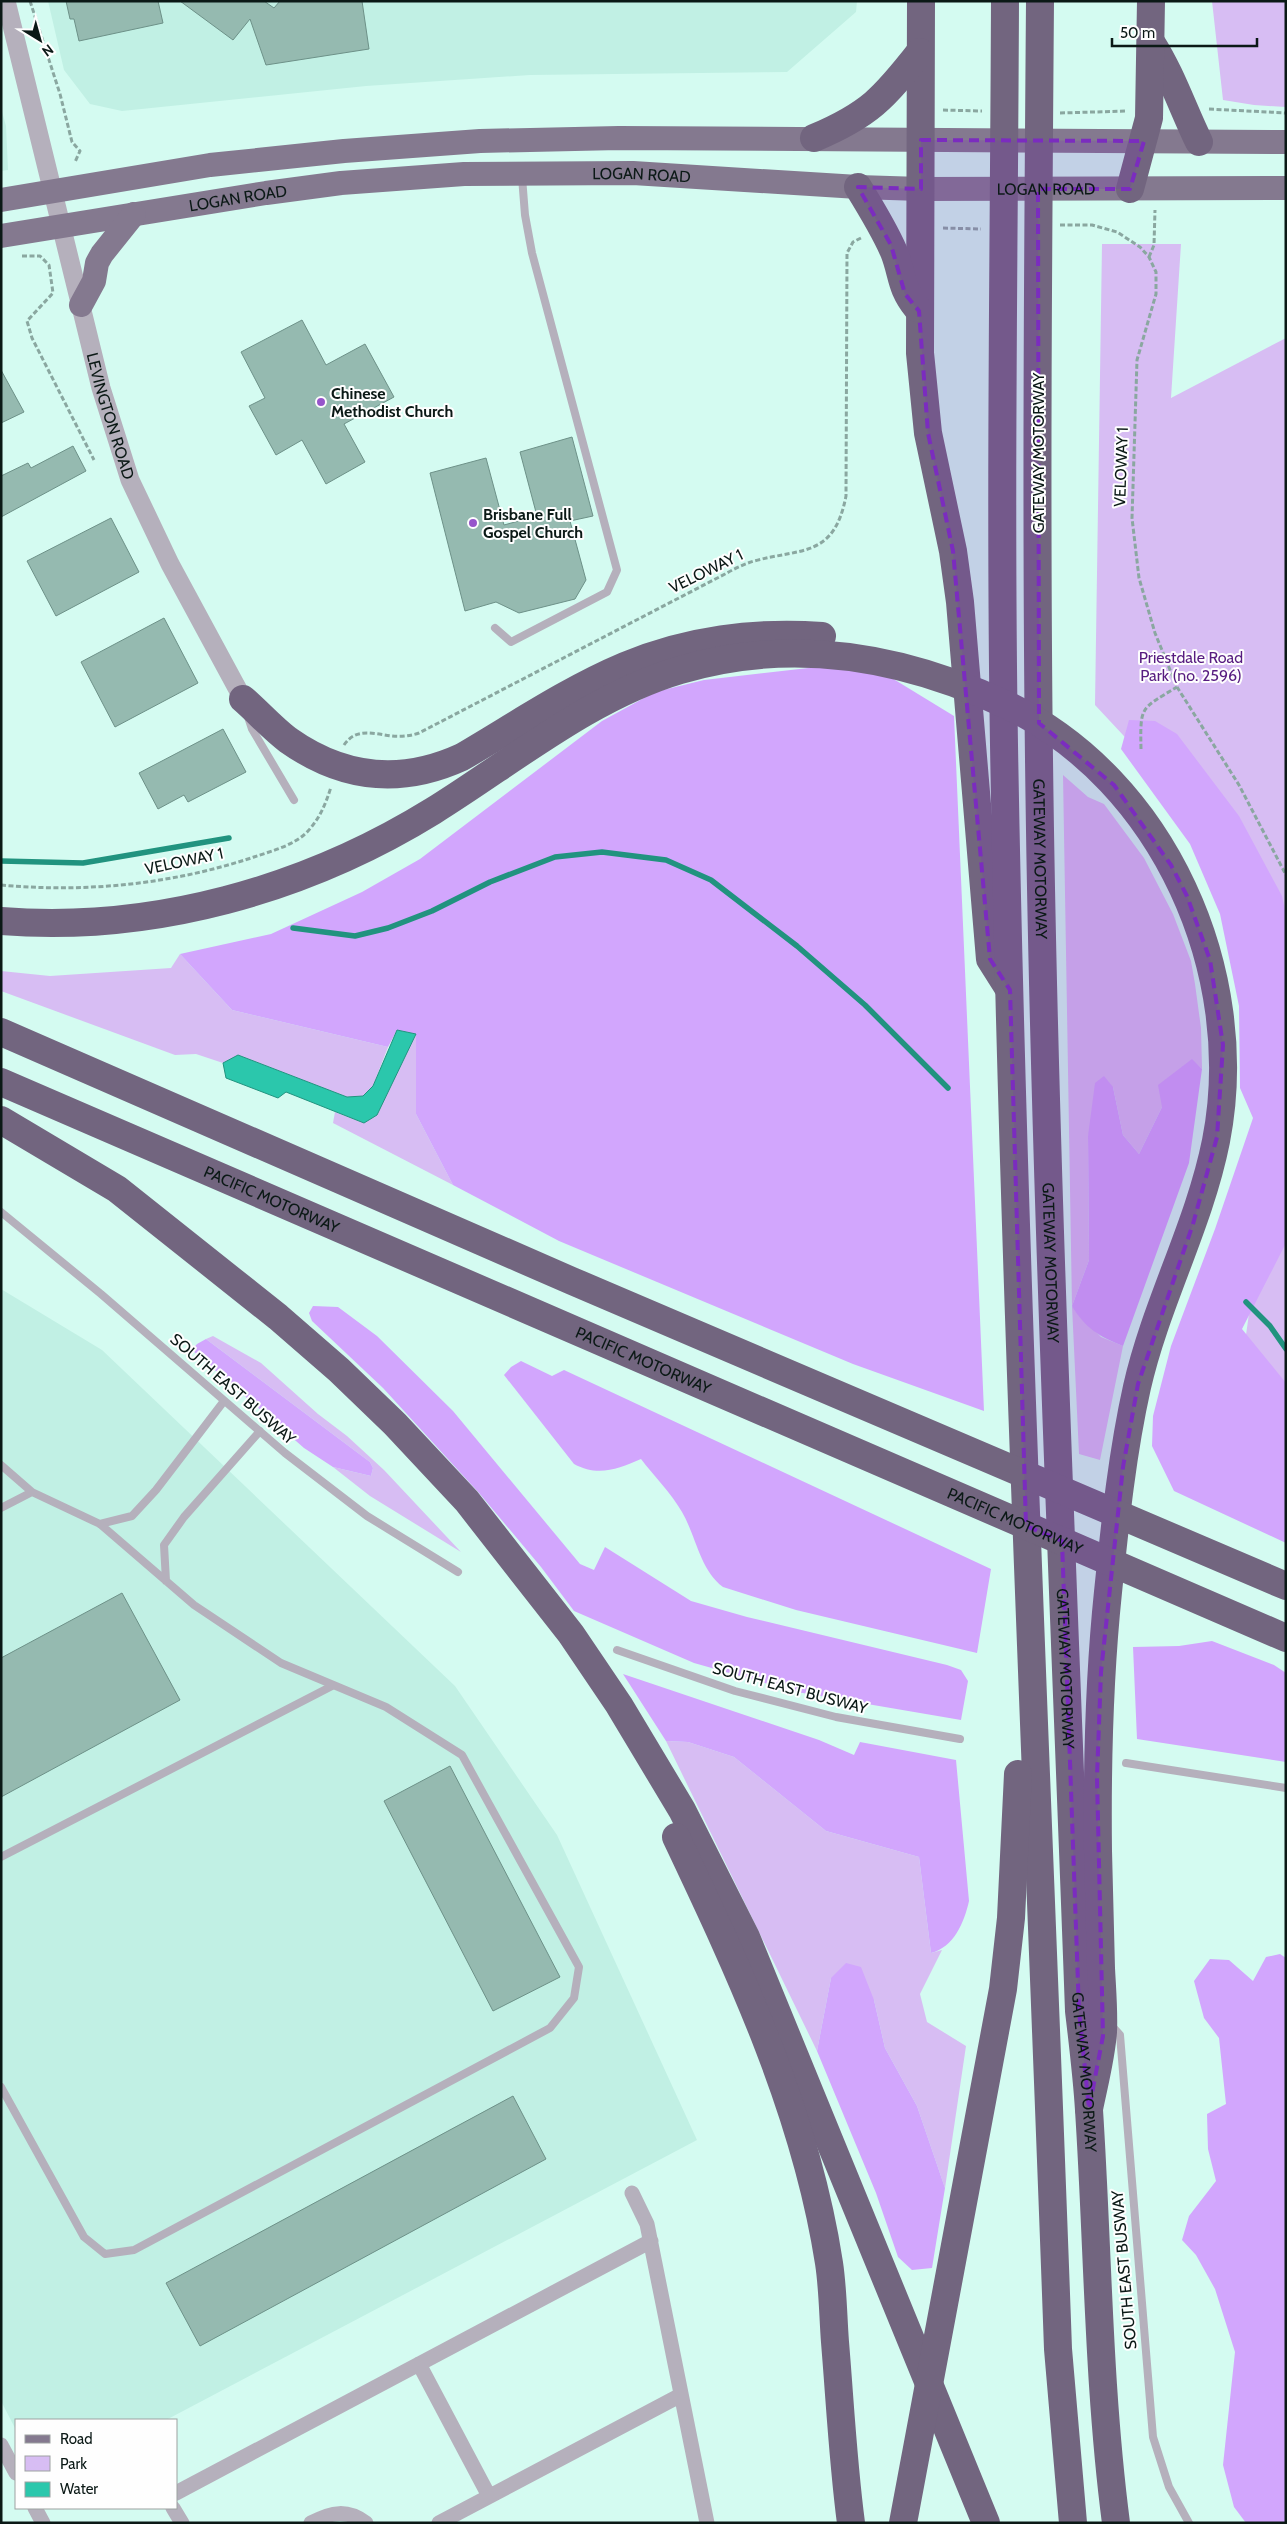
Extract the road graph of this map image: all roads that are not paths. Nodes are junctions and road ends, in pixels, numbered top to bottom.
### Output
1 (6, 1) edge
2 (922, 1) edge
3 (1004, 1) edge
4 (1040, 1) edge
5 (1151, 1) edge
6 (1150, 42) junction
7 (920, 52) junction
8 (814, 138) junction
9 (921, 140) junction
10 (1144, 141) junction
11 (1199, 142) junction
12 (1286, 142) edge
13 (522, 173) junction
14 (858, 188) junction
15 (1286, 188) edge
16 (921, 189) junction
17 (1130, 189) junction
18 (53, 191) junction
19 (1, 200) edge
20 (134, 214) junction
21 (62, 226) junction
22 (1, 236) edge
23 (81, 305) junction
24 (919, 312) junction
25 (495, 628) dead end
26 (901, 665) junction
27 (243, 699) junction
28 (294, 800) dead end
29 (1, 921) edge
30 (1010, 990) junction
31 (1, 1032) edge
32 (1, 1082) edge
33 (1, 1120) edge
34 (1, 1212) edge
35 (224, 1400) junction
36 (260, 1431) junction
37 (1, 1465) edge
38 (32, 1492) junction
39 (1, 1508) edge
40 (100, 1524) junction
41 (458, 1572) dead end
42 (166, 1581) junction
43 (1286, 1586) edge
44 (1286, 1638) edge
45 (617, 1650) dead end
46 (332, 1686) junction
47 (1032, 1691) junction
48 (960, 1739) dead end
49 (652, 1759) junction
50 (1126, 1763) dead end
51 (1286, 1788) edge
52 (1, 1857) edge
53 (1102, 2013) junction
54 (1, 2087) edge
55 (1090, 2109) junction
56 (632, 2193) dead end
57 (651, 2241) junction
58 (419, 2364) junction
59 (682, 2395) junction
60 (1, 2444) edge
61 (15, 2471) edge
62 (178, 2492) edge
63 (489, 2496) junction
64 (36, 2509) edge
65 (175, 2509) edge
66 (43, 2523) edge
67 (182, 2523) edge
68 (312, 2523) edge
69 (366, 2523) edge
70 (439, 2523) edge
71 (707, 2523) edge
72 (850, 2523) edge
73 (903, 2523) edge
74 (986, 2523) edge
75 (1073, 2523) edge
76 (1116, 2523) edge
77 (1189, 2523) edge

1 - 18 street, LEVINGTON ROAD
2 - 7 highway
3 - 30 highway, GATEWAY MOTORWAY
4 - 55 highway, GATEWAY MOTORWAY
5 - 6 highway
6 - 10 highway
6 - 11 highway
7 - 8 highway
7 - 9 highway
8 - 9 main road, LOGAN ROAD
8 - 18 main road, LOGAN ROAD
9 - 10 main road, LOGAN ROAD
9 - 16 highway
10 - 11 main road, LOGAN ROAD
10 - 17 highway
11 - 12 main road, LOGAN ROAD
13 - 14 main road, LOGAN ROAD
13 - 20 main road, LOGAN ROAD
13 - 25 lane
14 - 16 main road, LOGAN ROAD
14 - 24 highway
15 - 17 main road, LOGAN ROAD
16 - 17 main road, LOGAN ROAD
16 - 24 highway
18 - 19 main road, LOGAN ROAD
18 - 21 street, LEVINGTON ROAD
20 - 21 main road, LOGAN ROAD
20 - 23 main road
21 - 22 main road, LOGAN ROAD
21 - 23 street, LEVINGTON ROAD
23 - 27 street, LEVINGTON ROAD
24 - 30 highway
26 - 27 highway
26 - 29 highway
26 - 53 highway
27 - 28 lane, LEVINGTON ROAD
30 - 47 highway, GATEWAY MOTORWAY
31 - 43 highway
32 - 44 highway, PACIFIC MOTORWAY
33 - 49 highway
34 - 35 lane, SOUTH EAST BUSWAY
35 - 36 lane, SOUTH EAST BUSWAY
35 - 40 lane
36 - 41 lane, SOUTH EAST BUSWAY
36 - 42 lane
37 - 38 lane
38 - 39 lane
38 - 40 lane
40 - 42 lane
42 - 46 lane
45 - 48 lane, SOUTH EAST BUSWAY
46 - 52 lane
46 - 54 lane
47 - 73 highway
47 - 75 highway, GATEWAY MOTORWAY
49 - 72 highway
49 - 74 highway
50 - 51 lane
53 - 55 highway
53 - 77 lane, SOUTH EAST BUSWAY
55 - 76 highway, GATEWAY MOTORWAY
56 - 57 street
57 - 58 street
57 - 59 street
58 - 62 street
58 - 63 street
59 - 63 street
59 - 71 street
60 - 61 street
63 - 70 street
64 - 66 street
65 - 67 street
68 - 69 street

